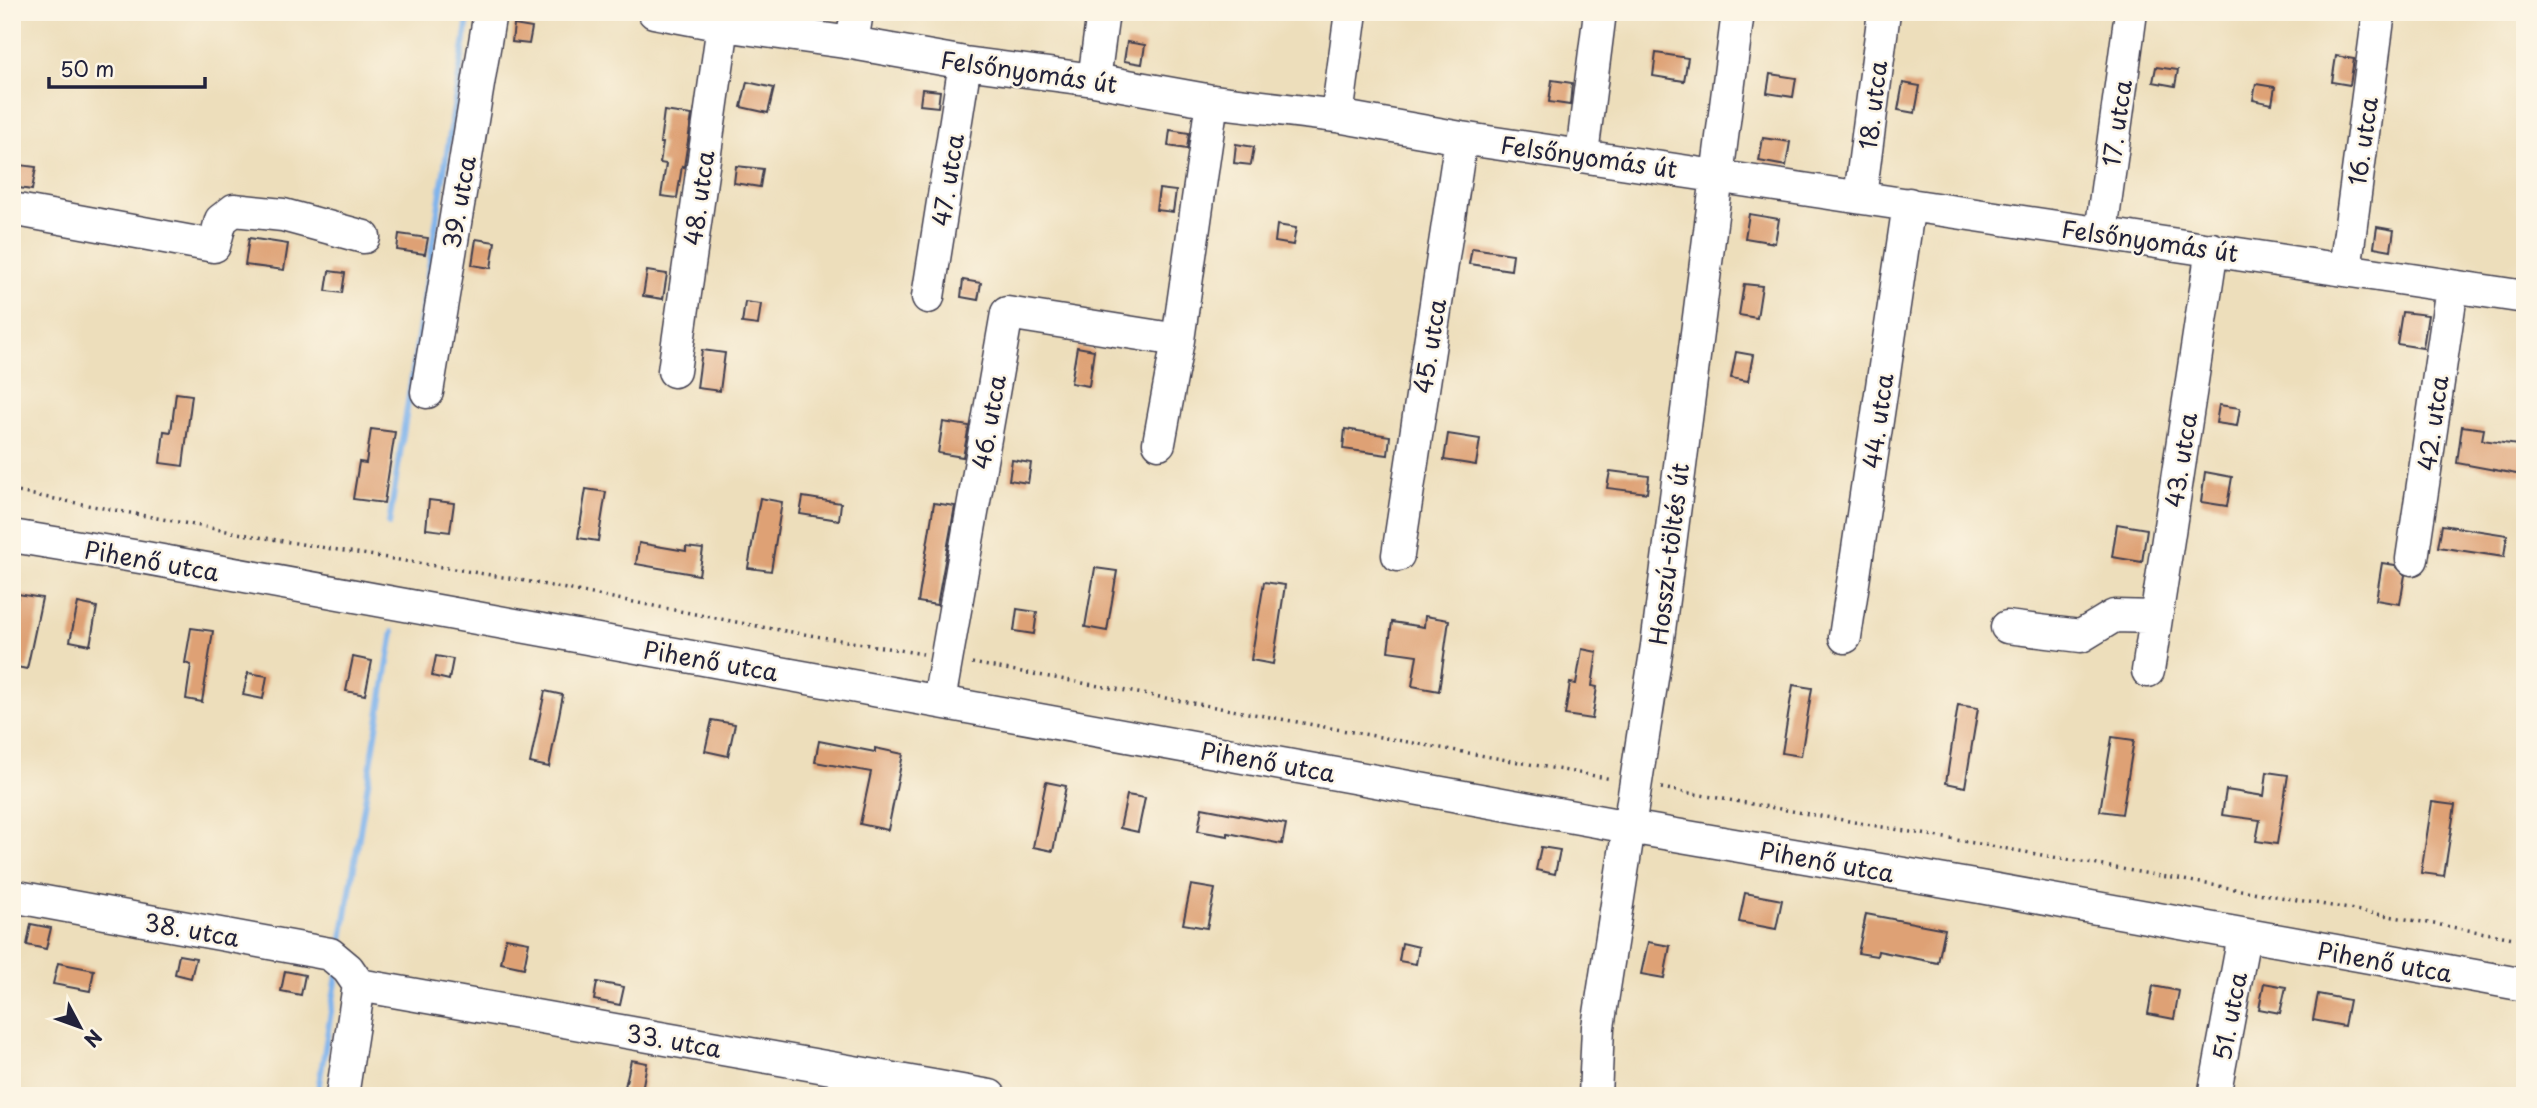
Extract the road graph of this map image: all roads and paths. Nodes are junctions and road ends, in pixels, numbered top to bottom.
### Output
1 (490, 12) edge
2 (654, 12) edge
3 (1104, 12) edge
4 (1351, 12) edge
5 (1600, 12) edge
6 (1738, 12) edge
7 (1884, 12) edge
8 (2131, 12) edge
9 (2379, 12) edge
10 (723, 25) junction
11 (855, 28) edge
12 (965, 64) junction
13 (1094, 80) junction
14 (1212, 101) junction
15 (1337, 116) junction
16 (1461, 138) junction
17 (1582, 154) junction
18 (1717, 176) junction
19 (1860, 197) junction
20 (1909, 205) junction
21 (12, 208) edge
22 (2101, 233) junction
23 (364, 237) dead end
24 (2213, 249) junction
25 (2345, 270) junction
26 (2452, 287) junction
27 (929, 297) dead end
28 (2525, 297) edge
29 (1178, 340) junction
30 (674, 371) dead end
31 (427, 392) dead end
32 (1160, 443) dead end
33 (12, 491) edge
34 (12, 536) edge
35 (1398, 555) dead end
36 (2412, 559) dead end
37 (2156, 617) junction
38 (2007, 627) dead end
39 (1844, 637) dead end
40 (945, 658) junction
41 (2148, 671) dead end
42 (939, 701) junction
43 (1635, 783) junction
44 (1629, 827) junction
45 (12, 896) edge
46 (2244, 936) junction
47 (2525, 940) edge
48 (359, 985) junction
49 (2524, 989) edge
50 (342, 1096) edge
51 (990, 1096) edge
52 (1595, 1096) edge
53 (2214, 1096) edge

1 - 31 street, 39. utca
2 - 10 street, Felsőnyomás út
3 - 13 street
4 - 15 street
5 - 17 street
6 - 18 street, Hosszú-töltés út
7 - 19 street, 18. utca
8 - 22 street, 17. utca
9 - 25 street, 16. utca
10 - 11 street, Felsőnyomás út
10 - 30 street, 48. utca
11 - 12 street, Felsőnyomás út
12 - 13 street, Felsőnyomás út
12 - 27 street, 47. utca
13 - 14 street, Felsőnyomás út
14 - 15 street, Felsőnyomás út
14 - 29 street
15 - 16 street, Felsőnyomás út
16 - 17 street, Felsőnyomás út
16 - 35 street, 45. utca
17 - 18 street, Felsőnyomás út
18 - 19 street, Felsőnyomás út
18 - 43 street, Hosszú-töltés út
19 - 20 street, Felsőnyomás út
20 - 22 street, Felsőnyomás út
20 - 39 street, 44. utca
21 - 23 street
22 - 24 street, Felsőnyomás út
24 - 25 street, Felsőnyomás út
24 - 37 street, 43. utca
25 - 26 street, Felsőnyomás út
26 - 28 street, Felsőnyomás út
26 - 36 street, 42. utca
29 - 32 street
29 - 40 street, 46. utca
33 - 40 path
34 - 42 street, Pihenő utca
37 - 38 street
37 - 41 street, 43. utca
40 - 42 street, 46. utca
40 - 43 path
42 - 44 street, Pihenő utca
43 - 44 street, Hosszú-töltés út
43 - 47 path
44 - 46 street, Pihenő utca
44 - 52 street, Hosszú-töltés út
45 - 48 street, 38. utca
46 - 49 street, Pihenő utca
46 - 53 street, 51. utca
48 - 50 street
48 - 51 street, 33. utca

